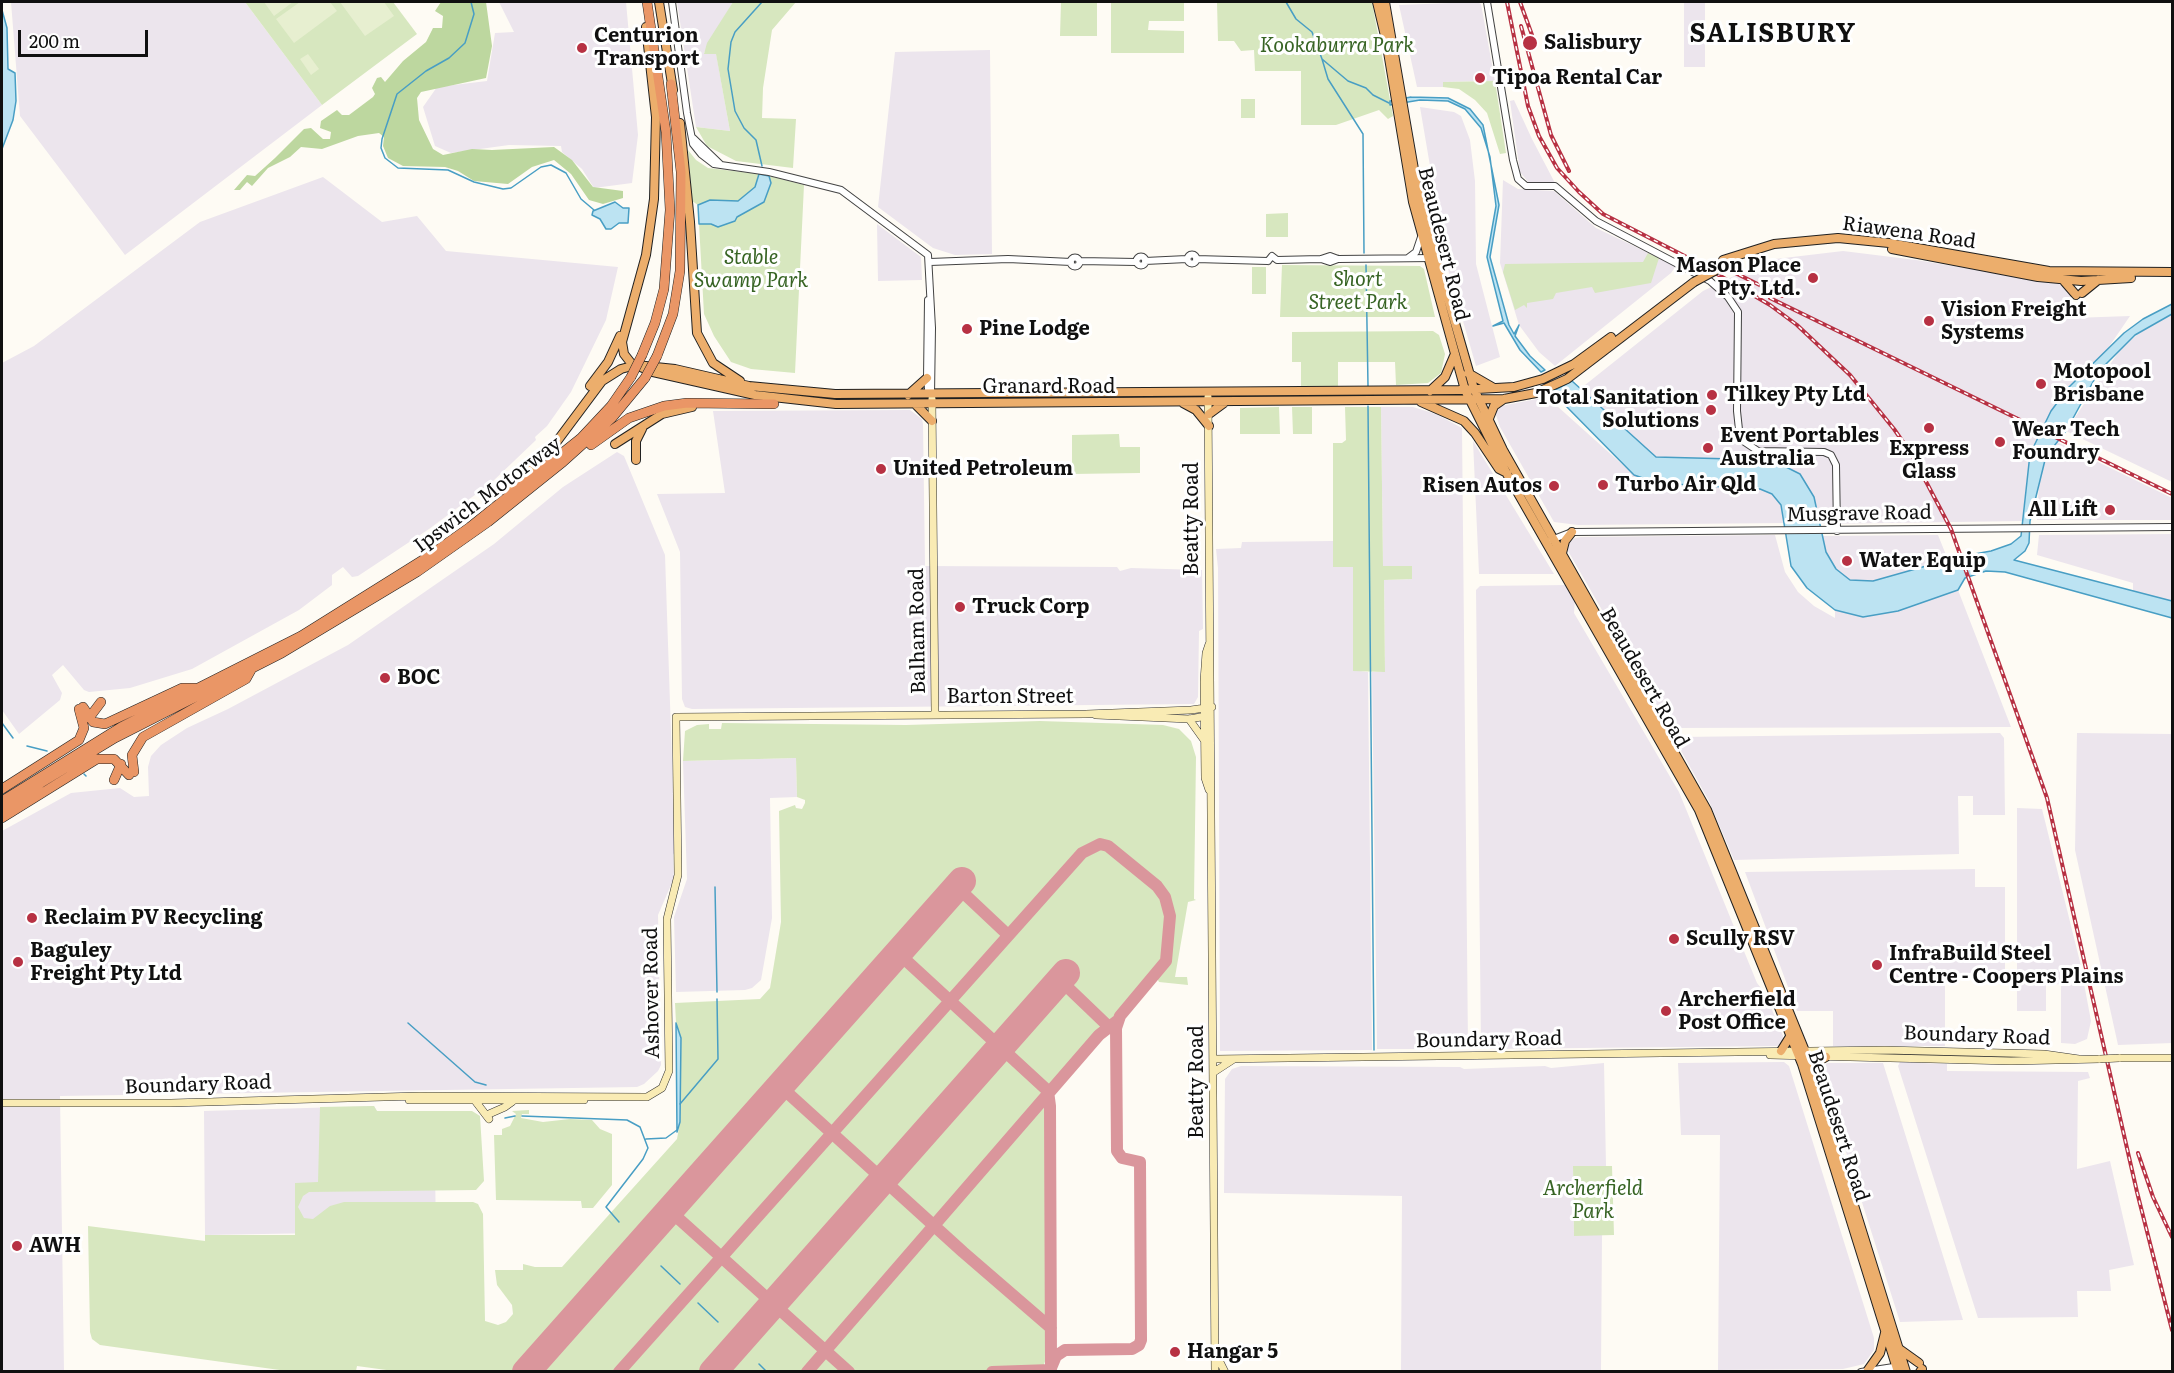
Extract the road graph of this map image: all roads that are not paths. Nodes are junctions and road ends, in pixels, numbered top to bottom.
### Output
1 (646, 2) edge
2 (659, 2) edge
3 (672, 2) edge
4 (1377, 2) edge
5 (1385, 2) edge
6 (1394, 2) edge
7 (1487, 2) edge
8 (1387, 13) junction
9 (671, 84) junction
10 (1398, 91) junction
11 (1401, 112) junction
12 (1422, 235) junction
13 (1408, 258) junction
14 (1432, 258) junction
15 (930, 262) junction
16 (1726, 262) junction
17 (2172, 272) edge
18 (2172, 278) edge
19 (2063, 280) junction
20 (2098, 280) junction
21 (1691, 281) junction
22 (931, 288) junction
23 (623, 332) junction
24 (612, 355) junction
25 (1454, 356) junction
26 (634, 366) junction
27 (1468, 373) junction
28 (927, 378) junction
29 (771, 388) junction
30 (1495, 388) junction
31 (1470, 390) junction
32 (1430, 391) junction
33 (907, 395) junction
34 (1208, 398) junction
35 (1504, 399) junction
36 (932, 400) junction
37 (1474, 400) junction
38 (1418, 401) junction
39 (1182, 403) junction
40 (1224, 403) junction
41 (774, 404) junction
42 (836, 404) junction
43 (916, 405) junction
44 (1209, 414) junction
45 (932, 421) junction
46 (1488, 421) junction
47 (647, 424) junction
48 (1209, 426) junction
49 (561, 436) junction
50 (615, 444) dead end
51 (636, 459) dead end
52 (1507, 474) junction
53 (514, 501) junction
54 (470, 527) junction
55 (2172, 527) edge
56 (1837, 531) junction
57 (1572, 532) junction
58 (1551, 540) junction
59 (1562, 553) junction
60 (251, 669) junction
61 (197, 688) junction
62 (101, 702) dead end
63 (1208, 711) junction
64 (935, 714) junction
65 (1086, 714) junction
66 (676, 717) joint
67 (691, 717) junction
68 (1189, 719) junction
69 (87, 722) junction
70 (676, 729) junction
71 (1204, 740) junction
72 (121, 764) junction
73 (114, 780) dead end
74 (2, 789) edge
75 (1209, 792) junction
76 (2, 801) edge
77 (2, 811) edge
78 (2, 818) edge
79 (1791, 1035) junction
80 (1781, 1051) junction
81 (1765, 1053) junction
82 (1802, 1054) junction
83 (1826, 1057) junction
84 (2172, 1058) edge
85 (1214, 1059) junction
86 (1234, 1059) junction
87 (2079, 1059) junction
88 (1812, 1071) junction
89 (1214, 1072) junction
90 (662, 1088) joint
91 (600, 1098) junction
92 (394, 1099) junction
93 (476, 1102) junction
94 (512, 1102) junction
95 (2, 1103) edge
96 (1885, 1333) junction
97 (1215, 1339) junction
98 (1898, 1347) junction
99 (1920, 1368) edge
100 (1902, 1369) edge
101 (1215, 1371) edge
102 (1226, 1371) edge
103 (1865, 1371) edge

1 - 23 highway
1 - 54 highway, Ipswich Motorway, bridge
2 - 9 highway, Ipswich Motorway
3 - 15 street
4 - 10 highway, Beaudesert Road
5 - 8 highway, Beaudesert Road
6 - 8 highway
7 - 56 street
8 - 10 highway, Beaudesert Road
9 - 29 highway
9 - 53 highway, Ipswich Motorway, bridge
10 - 11 highway, Beaudesert Road
11 - 12 highway, Beaudesert Road
11 - 14 highway, Beaudesert Road
12 - 13 street
12 - 14 highway, Beaudesert Road
13 - 14 street
13 - 15 street
14 - 25 highway, Beaudesert Road
14 - 27 highway, Beaudesert Road
15 - 22 street, Balham Road
16 - 17 highway, Riawena Road
16 - 19 highway, Riawena Road
16 - 21 highway, Riawena Road, bridge
18 - 20 highway, Riawena Road
19 - 20 highway, Riawena Road
19 - 20 highway
21 - 30 highway, Riawena Road
21 - 35 highway, Riawena Road
22 - 28 street, Balham Road
22 - 36 street, Balham Road
23 - 24 highway
23 - 26 highway
24 - 26 highway
24 - 49 highway
25 - 31 highway, Beaudesert Road
25 - 32 highway
26 - 29 highway, Granard Road
26 - 42 highway, Granard Road
26 - 49 highway, Granard Road
27 - 30 highway
27 - 31 highway, Beaudesert Road
28 - 33 highway
28 - 36 street, Balham Road
29 - 33 highway, Granard Road
30 - 31 highway, Riawena Road
31 - 32 highway, Granard Road
31 - 37 highway, Beaudesert Road
32 - 34 highway, Granard Road
33 - 36 highway, Granard Road
34 - 36 highway, Granard Road
34 - 39 highway, Granard Road
34 - 40 highway, Granard Road
34 - 44 main road, Beatty Road
35 - 37 highway, Riawena Road
35 - 46 highway
36 - 39 highway, Granard Road
36 - 43 highway, Granard Road
36 - 45 main road, Balham Road
37 - 38 highway, Granard Road
37 - 46 highway, Beaudesert Road
37 - 52 highway, Beaudesert Road
38 - 40 highway, Granard Road
38 - 52 highway
39 - 48 highway
40 - 44 highway
41 - 42 highway
41 - 47 highway
41 - 53 highway
42 - 43 highway, Granard Road
43 - 45 highway
44 - 48 main road, Beatty Road
45 - 64 main road, Balham Road
46 - 58 highway, Beaudesert Road
47 - 50 highway
47 - 51 highway
48 - 63 main road, Beatty Road
49 - 54 highway, Granard Road
52 - 58 highway, Beaudesert Road
53 - 60 highway, Ipswich Motorway
54 - 61 highway, Ipswich Motorway
55 - 56 street, Musgrave Road
56 - 57 street, Musgrave Road
57 - 58 street, Musgrave Road
57 - 59 highway
58 - 59 highway, Beaudesert Road
58 - 79 highway, Beaudesert Road
59 - 82 highway, Beaudesert Road
60 - 72 highway
60 - 77 highway, Ipswich Motorway
61 - 69 highway
61 - 76 highway, Ipswich Motorway
62 - 69 highway
63 - 65 main road, Barton Street
63 - 68 main road, Barton Street
63 - 71 main road, Beatty Road
63 - 75 main road, Beatty Road
64 - 65 main road, Barton Street
64 - 67 main road, Balham Road
65 - 68 main road, Barton Street
66 - 67 main road, Balham Road
66 - 70 main road, Ashover Road
67 - 70 main road
68 - 71 main road
69 - 69 highway
69 - 74 highway
70 - 90 main road, Ashover Road
71 - 75 main road, Beatty Road
72 - 73 highway
72 - 78 highway
75 - 85 main road, Beatty Road
79 - 80 highway
79 - 82 highway, Beaudesert Road
80 - 81 main road, Boundary Road
80 - 82 main road, Boundary Road
81 - 82 main road, Boundary Road
81 - 86 main road, Boundary Road
82 - 83 main road, Boundary Road
82 - 87 main road, Boundary Road
82 - 88 highway, Beaudesert Road
82 - 96 highway, Beaudesert Road
83 - 87 main road, Boundary Road
83 - 88 highway
84 - 87 main road, Boundary Road, bridge
85 - 86 main road, Boundary Road
85 - 89 main road, Beatty Road
86 - 89 main road
88 - 98 highway, Beaudesert Road
89 - 97 main road, Beatty Road
90 - 91 main road, Boundary Road
91 - 92 main road, Boundary Road
91 - 94 main road, Boundary Road
92 - 93 main road, Boundary Road
92 - 95 main road, Boundary Road
93 - 94 main road, Boundary Road
93 - 94 main road
96 - 100 highway, Beaudesert Road
96 - 103 highway
97 - 101 main road, Beatty Road
97 - 102 main road
98 - 99 highway
98 - 100 highway, Beaudesert Road
100 - 103 street

